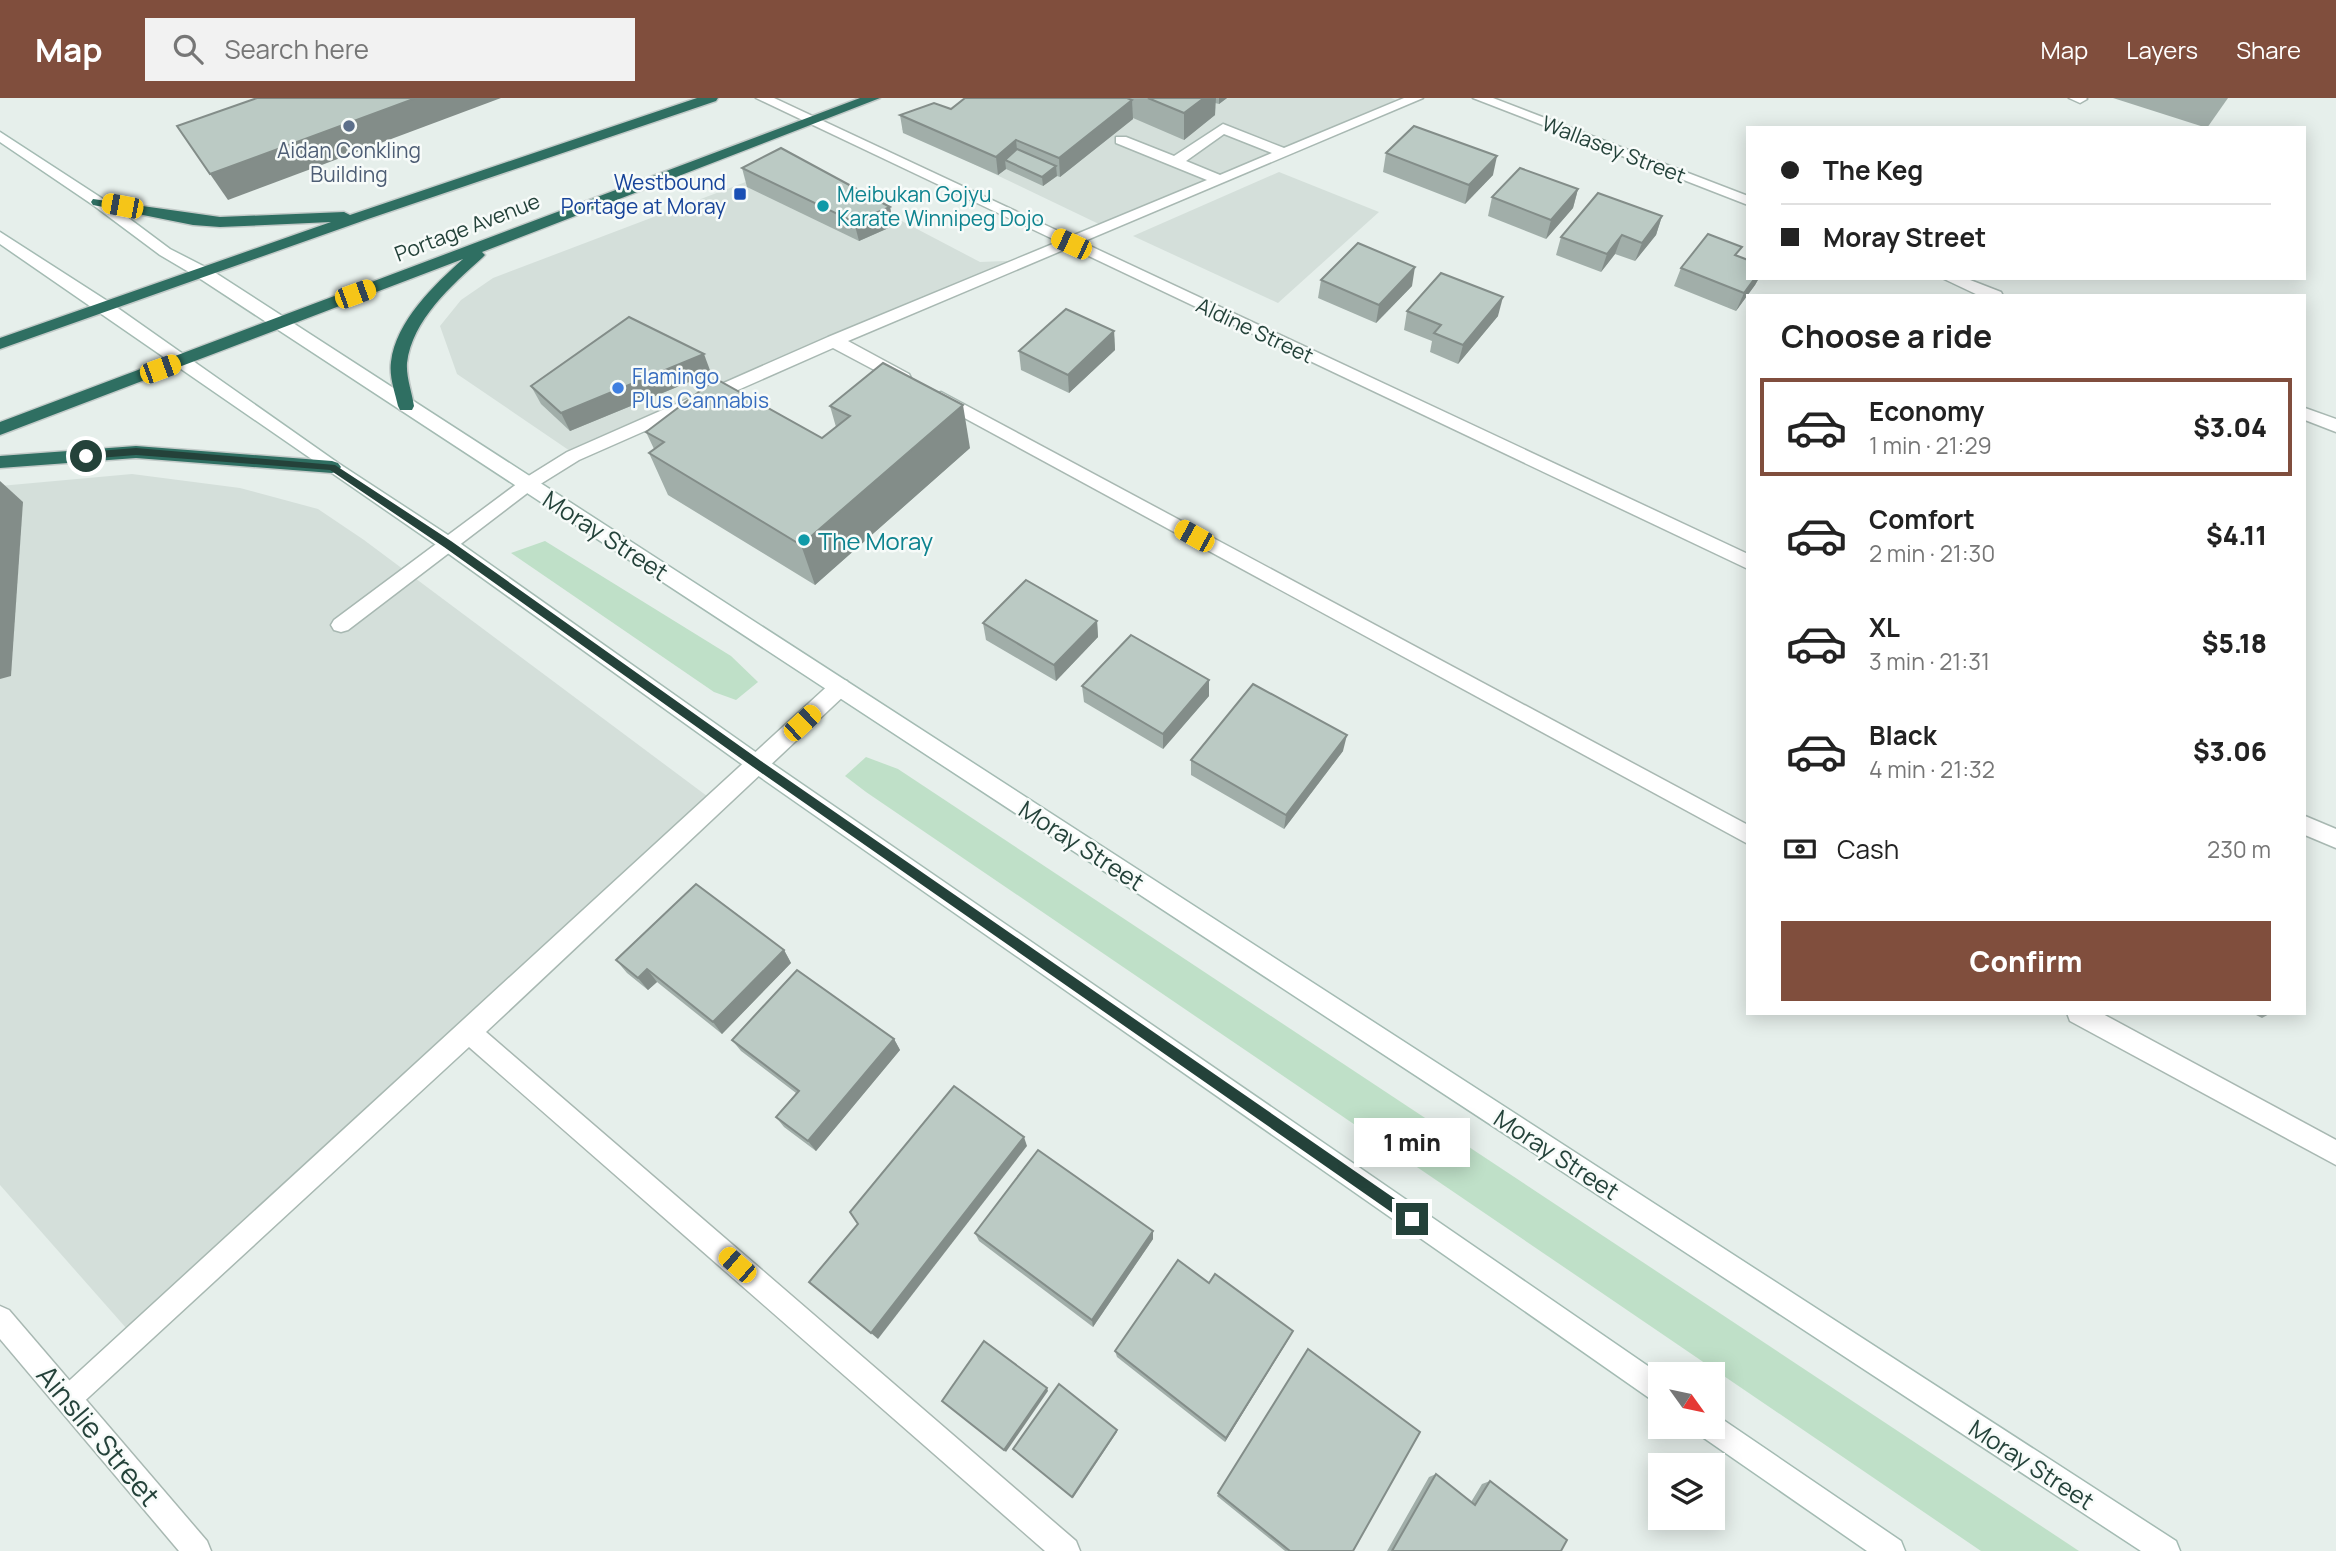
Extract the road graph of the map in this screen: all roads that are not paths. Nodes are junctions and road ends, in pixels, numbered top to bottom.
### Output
1 (711, 98) edge
2 (763, 98) edge
3 (873, 98) edge
4 (1416, 98) edge
5 (1480, 98) edge
6 (810, 120) junction
7 (0, 136) edge
8 (1121, 140) dead end
9 (1284, 153) junction
10 (1176, 162) junction
11 (1220, 180) junction
12 (1746, 200) edge
13 (98, 202) junction
14 (363, 216) junction
15 (0, 237) edge
16 (490, 244) junction
17 (1071, 244) junction
18 (205, 274) junction
19 (1955, 280) edge
20 (1990, 294) edge
21 (106, 308) junction
22 (280, 323) junction
23 (834, 341) junction
24 (0, 344) edge
25 (181, 361) junction
26 (406, 406) junction
27 (2306, 415) edge
28 (2336, 426) edge
29 (0, 429) edge
30 (0, 462) edge
31 (332, 467) junction
32 (528, 484) junction
33 (448, 544) junction
34 (1746, 561) edge
35 (341, 625) dead end
36 (840, 687) junction
37 (757, 764) junction
38 (2306, 825) edge
39 (1746, 834) edge
40 (2336, 839) edge
41 (2082, 1015) edge
42 (470, 1032) junction
43 (2336, 1153) edge
44 (0, 1319) edge
45 (1648, 1382) edge
46 (68, 1399) junction
47 (1726, 1436) edge
48 (197, 1551) edge
49 (1066, 1551) edge
50 (1891, 1551) edge
51 (2166, 1551) edge

1 - 14 highway, Portage Avenue
2 - 6 main road, Aldine Street
3 - 6 highway, Portage Avenue
4 - 9 main road
5 - 12 main road, Wallasey Street
6 - 16 highway, Portage Avenue
6 - 17 main road, Aldine Street
7 - 13 main road, Moray Street
8 - 10 main road
9 - 10 main road
9 - 11 main road
10 - 11 main road
11 - 17 main road
13 - 14 highway
13 - 18 main road, Moray Street
14 - 18 highway, Portage Avenue
15 - 21 main road
16 - 22 highway, Portage Avenue
16 - 26 highway
17 - 23 main road
17 - 34 main road, Aldine Street
18 - 21 highway, Portage Avenue
18 - 22 main road, Moray Street
19 - 20 main road
21 - 24 highway, Portage Avenue
21 - 25 main road
22 - 25 highway, Portage Avenue
22 - 26 main road, Moray Street
23 - 32 main road
23 - 39 main road
25 - 29 highway, Portage Avenue
25 - 31 main road
26 - 32 main road, Moray Street
27 - 28 main road
30 - 31 highway
31 - 33 main road
32 - 33 main road
32 - 36 main road, Moray Street
33 - 35 main road
33 - 37 main road
36 - 37 main road
36 - 51 main road, Moray Street
37 - 42 main road
37 - 45 main road
38 - 40 main road
41 - 43 main road
42 - 46 main road
42 - 49 main road
44 - 46 main road, Ainslie Street
46 - 48 main road, Ainslie Street
47 - 50 main road

